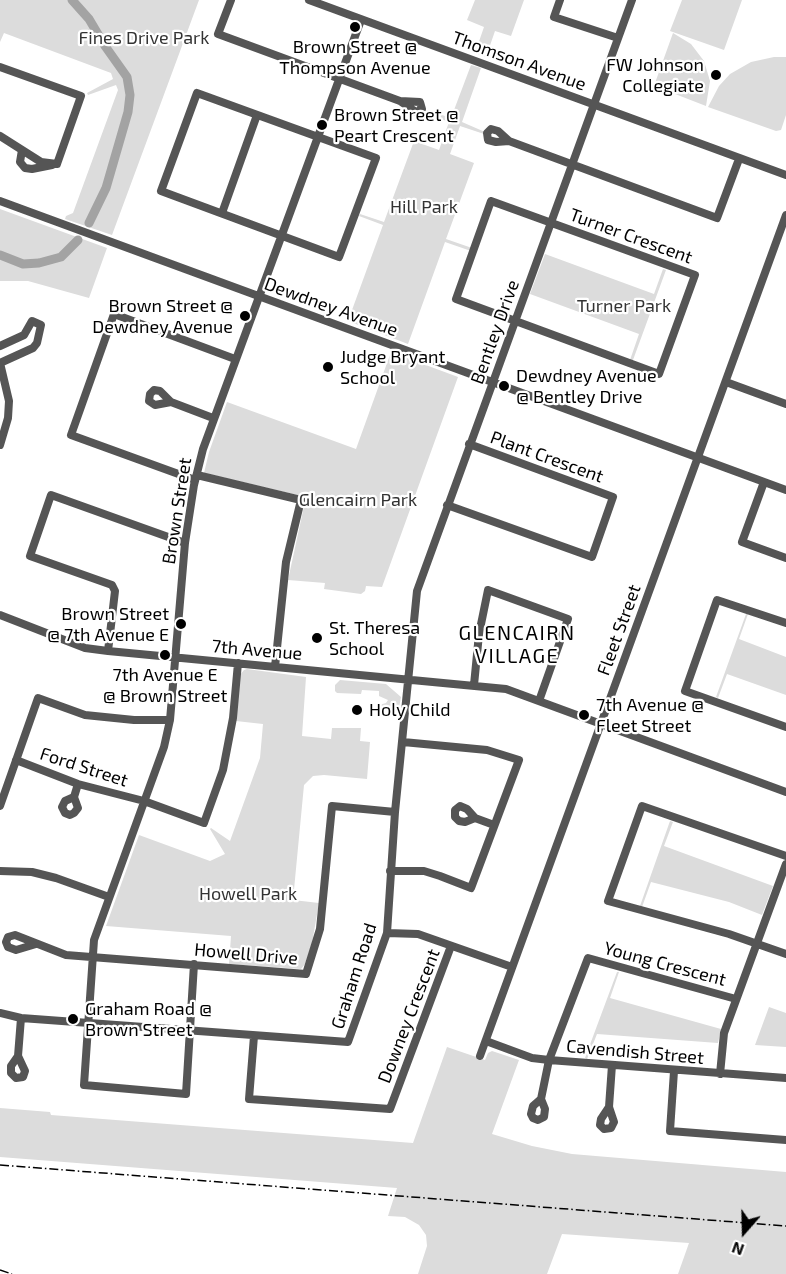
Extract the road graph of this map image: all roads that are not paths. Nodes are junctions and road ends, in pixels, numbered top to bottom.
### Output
1 (231, 0) edge
2 (309, 0) edge
3 (560, 0) edge
4 (632, 0) edge
5 (361, 20) junction
6 (618, 38) junction
7 (0, 67) edge
8 (339, 78) junction
9 (400, 101) dead end
10 (594, 105) junction
11 (257, 115) junction
12 (0, 136) edge
13 (317, 137) junction
14 (510, 141) dead end
15 (22, 150) junction
16 (739, 159) junction
17 (57, 164) junction
18 (572, 164) junction
19 (786, 175) edge
20 (0, 201) edge
21 (222, 213) junction
22 (786, 215) edge
23 (551, 222) junction
24 (281, 235) junction
25 (258, 296) junction
26 (515, 321) junction
27 (0, 346) edge
28 (235, 358) junction
29 (0, 363) edge
30 (492, 382) junction
31 (726, 382) junction
32 (171, 402) dead end
33 (786, 404) edge
34 (213, 418) junction
35 (0, 444) edge
36 (469, 444) junction
37 (698, 458) junction
38 (196, 477) junction
39 (764, 482) junction
40 (786, 490) edge
41 (447, 505) junction
42 (185, 543) junction
43 (786, 558) edge
44 (0, 615) edge
45 (786, 623) edge
46 (108, 651) junction
47 (175, 658) junction
48 (238, 663) junction
49 (275, 667) junction
50 (407, 679) junction
51 (474, 685) junction
52 (539, 701) junction
53 (170, 720) junction
54 (601, 724) junction
55 (786, 727) edge
56 (403, 742) junction
57 (16, 760) junction
58 (78, 784) junction
59 (786, 792) edge
60 (74, 797) dead end
61 (144, 801) junction
62 (0, 805) edge
63 (395, 812) junction
64 (475, 818) dead end
65 (494, 825) junction
66 (786, 856) edge
67 (786, 864) edge
68 (0, 870) edge
69 (390, 871) junction
70 (109, 897) junction
71 (387, 933) junction
72 (36, 944) dead end
73 (757, 944) junction
74 (451, 946) junction
75 (786, 954) edge
76 (93, 957) junction
77 (194, 964) junction
78 (512, 968) junction
79 (736, 999) junction
80 (0, 1013) edge
81 (21, 1018) junction
82 (88, 1022) junction
83 (189, 1031) junction
84 (254, 1036) junction
85 (486, 1041) junction
86 (18, 1056) dead end
87 (480, 1056) dead end
88 (549, 1060) junction
89 (612, 1065) junction
90 (675, 1071) junction
91 (720, 1074) junction
92 (786, 1078) edge
93 (542, 1099) dead end
94 (609, 1107) dead end
95 (786, 1140) edge

1 - 8 street
2 - 5 street, Thomson Avenue
3 - 6 street
4 - 6 street, Bentley Drive
5 - 8 street, Brown Street
5 - 10 street, Thomson Avenue
6 - 10 street, Bentley Drive
7 - 17 street
8 - 9 street
8 - 13 street, Brown Street
10 - 16 street, Thomson Avenue
10 - 18 street, Bentley Drive
11 - 13 street
11 - 21 street
11 - 21 street
12 - 15 street
13 - 24 street, Brown Street
13 - 24 street
14 - 18 street
15 - 17 street
15 - 17 street
16 - 18 street
16 - 19 street, Thomson Avenue
18 - 23 street, Bentley Drive
20 - 25 street, Dewdney Avenue
21 - 24 street
22 - 31 street, Fleet Street
23 - 26 street, Bentley Drive
23 - 26 street
23 - 26 street, Turner Crescent
24 - 25 street, Brown Street
25 - 28 street, Brown Street
25 - 30 street, Dewdney Avenue
26 - 30 street, Bentley Drive
27 - 29 street
28 - 34 street, Brown Street
28 - 38 street
29 - 35 street
30 - 36 street, Bentley Drive
30 - 37 street, Dewdney Avenue
31 - 33 street
31 - 37 street, Fleet Street
32 - 34 street
34 - 38 street, Brown Street
36 - 41 street, Bentley Drive
36 - 41 street, Plant Crescent
37 - 39 street, Dewdney Avenue
37 - 54 street, Fleet Street
38 - 42 street, Brown Street
38 - 49 street
39 - 40 street, Dewdney Avenue
39 - 43 street
41 - 50 street, Bentley Drive
42 - 46 street
42 - 47 street, Brown Street
44 - 46 street, 7th Avenue
45 - 55 street
46 - 47 street, 7th Avenue
47 - 48 street, 7th Avenue
47 - 53 street, Brown Street
48 - 49 street, 7th Avenue
48 - 61 street, Ford Street
49 - 50 street, 7th Avenue
50 - 51 street, 7th Avenue
50 - 56 street, Graham Road
51 - 52 street, 7th Avenue
51 - 52 street
52 - 54 street, 7th Avenue
53 - 57 street
53 - 61 street, Brown Street
54 - 59 street, 7th Avenue
54 - 78 street, Fleet Street
56 - 63 street, Graham Road
56 - 65 street
57 - 58 street, Ford Street
57 - 62 street
58 - 60 street
58 - 61 street, Ford Street
61 - 70 street, Brown Street
63 - 69 street, Graham Road
63 - 77 street, Howell Drive
64 - 65 street
65 - 69 street
66 - 73 street
67 - 73 street
68 - 70 street
69 - 71 street, Graham Road
70 - 76 street, Brown Street
71 - 74 street
71 - 84 street, Graham Road
72 - 76 street, Howell Drive
73 - 75 street
73 - 79 street
74 - 78 street
74 - 84 street, Downey Crescent
76 - 77 street, Howell Drive
76 - 82 street, Brown Street
77 - 83 street
78 - 85 street, Fleet Street
79 - 88 street, Young Crescent
79 - 91 street
80 - 81 street, Graham Road
81 - 82 street, Graham Road
81 - 86 street
82 - 83 street, Graham Road
82 - 83 street, Brown Street
83 - 84 street, Graham Road
85 - 87 street, Fleet Street
85 - 88 street, Cavendish Street
88 - 89 street, Cavendish Street
88 - 93 street
89 - 90 street, Cavendish Street
89 - 94 street
90 - 91 street, Cavendish Street
90 - 95 street
91 - 92 street, Cavendish Street

